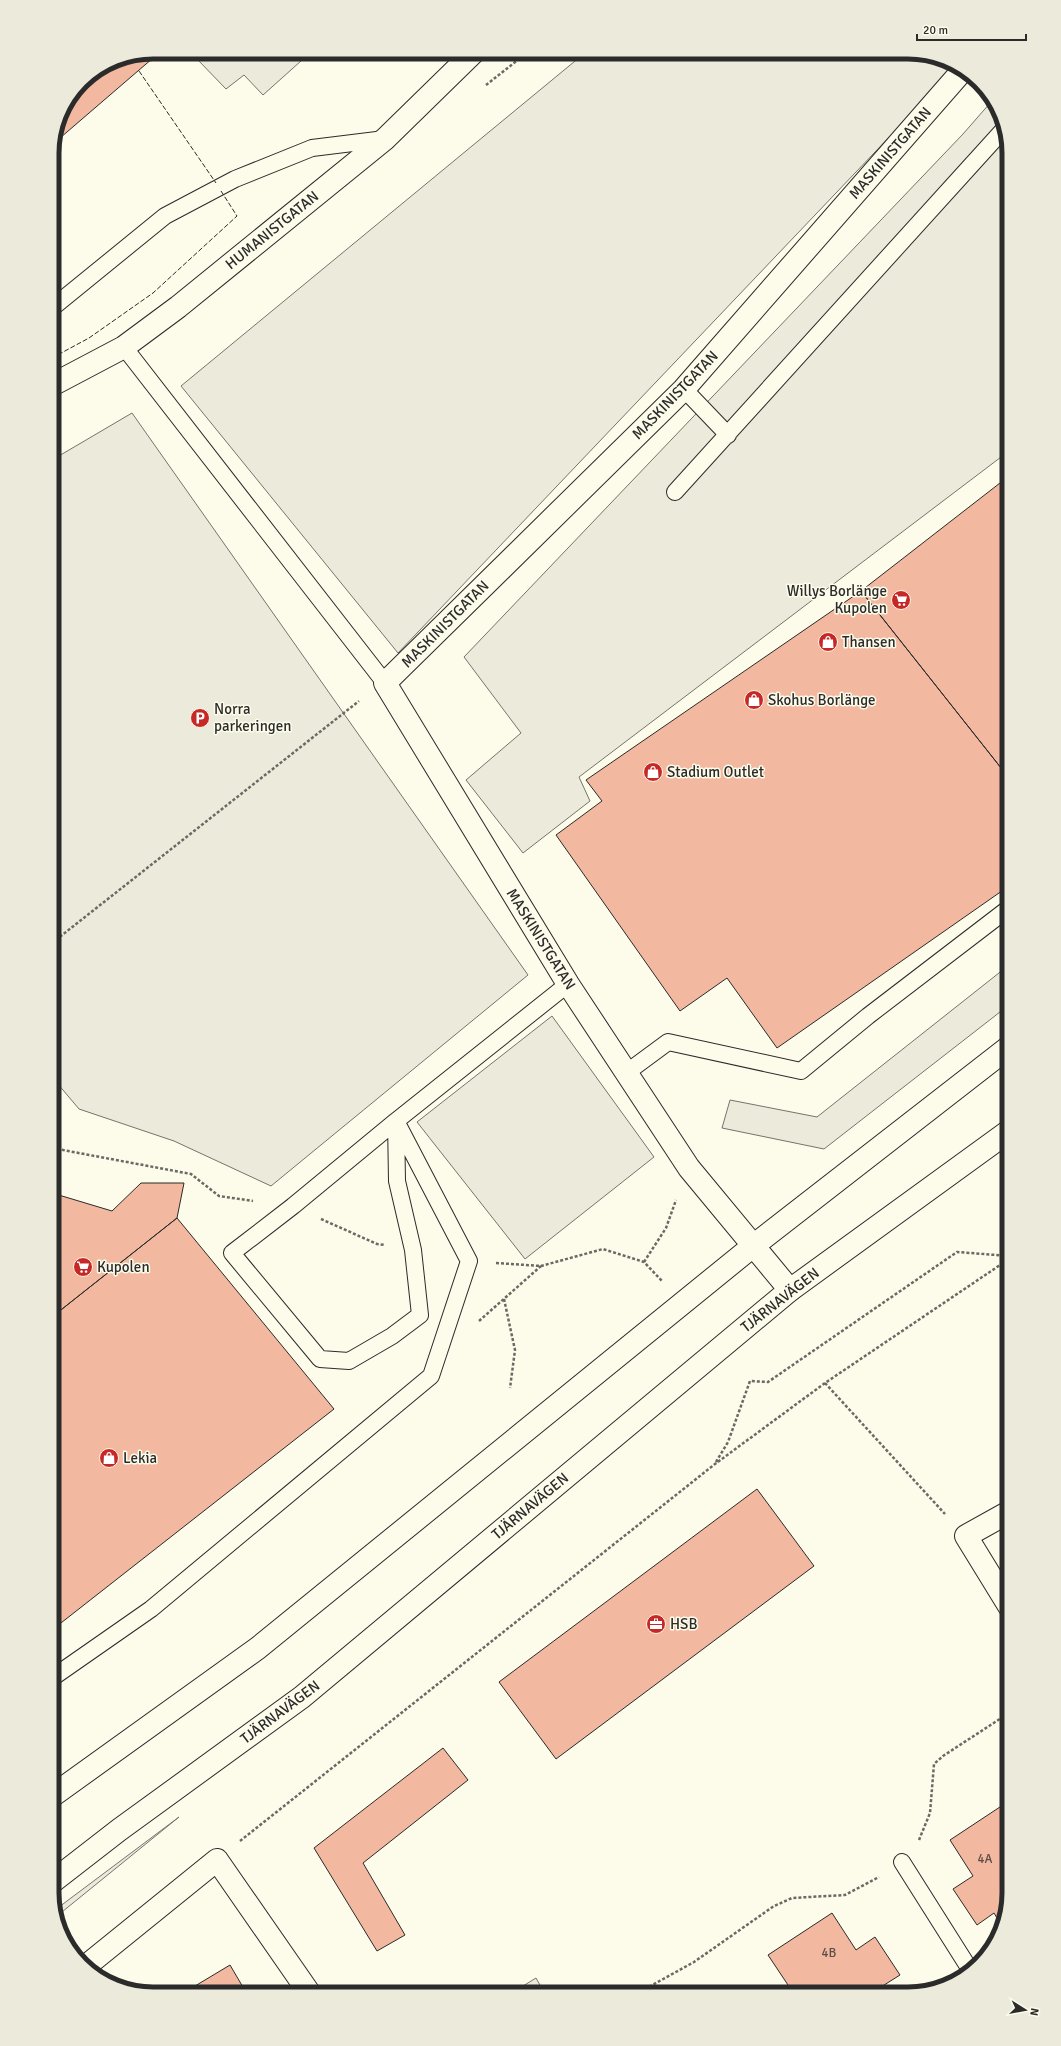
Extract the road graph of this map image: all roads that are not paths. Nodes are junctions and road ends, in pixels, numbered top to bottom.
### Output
1 (467, 59) edge
2 (959, 74) edge
3 (1000, 134) edge
4 (385, 139) junction
5 (59, 302) edge
6 (124, 347) junction
7 (59, 381) edge
8 (684, 389) junction
9 (728, 435) junction
10 (675, 492) dead end
11 (385, 683) junction
12 (1002, 913) edge
13 (568, 984) junction
14 (1002, 1052) edge
15 (626, 1073) junction
16 (396, 1121) junction
17 (1002, 1135) edge
18 (753, 1246) junction
19 (790, 1290) junction
20 (1002, 1516) edge
21 (1002, 1595) edge
22 (59, 1673) edge
23 (59, 1791) edge
24 (902, 1862) road end
25 (59, 1877) edge
26 (90, 1962) edge
27 (967, 1966) edge
28 (305, 1987) edge

1 - 4 main road, HUMANISTGATAN
2 - 8 main road, MASKINISTGATAN
3 - 9 lane
4 - 5 lane
4 - 6 main road, HUMANISTGATAN
6 - 7 main road, HUMANISTGATAN
6 - 11 lane
8 - 9 lane
8 - 11 main road, MASKINISTGATAN
9 - 10 lane
11 - 13 main road, MASKINISTGATAN
12 - 15 lane
13 - 15 main road, MASKINISTGATAN
13 - 16 lane
14 - 18 main road
15 - 18 main road, MASKINISTGATAN
16 - 16 lane
16 - 22 lane
17 - 19 main road, TJÄRNAVÄGEN
18 - 19 main road, MASKINISTGATAN
18 - 23 main road
19 - 25 main road, TJÄRNAVÄGEN
20 - 21 main road
24 - 27 lane
26 - 28 main road

